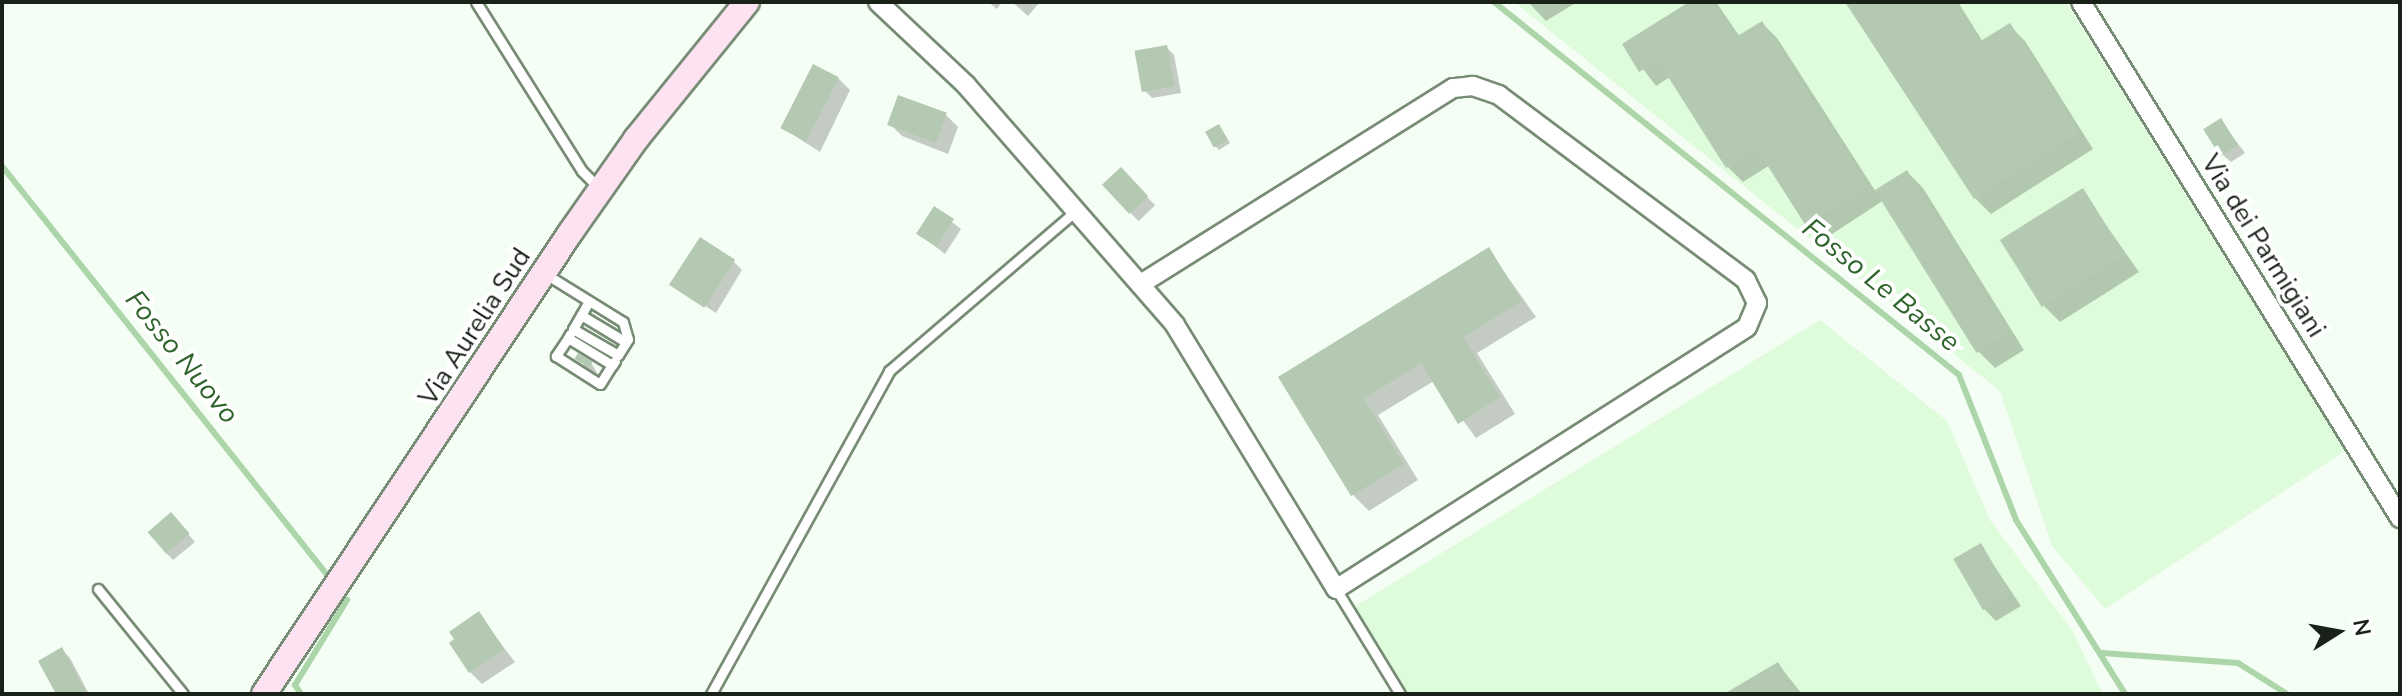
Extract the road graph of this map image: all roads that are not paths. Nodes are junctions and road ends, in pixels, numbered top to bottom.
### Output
1 (476, 2) edge
2 (747, 2) edge
3 (878, 2) edge
4 (2081, 2) edge
5 (600, 190) junction
6 (1077, 210) junction
7 (544, 273) junction
8 (1142, 283) junction
9 (589, 301) junction
10 (581, 315) junction
11 (570, 333) junction
12 (626, 342) junction
13 (618, 355) junction
14 (612, 365) junction
15 (2400, 518) edge
16 (98, 589) dead end
17 (1336, 589) junction
18 (183, 694) edge
19 (264, 694) edge
20 (711, 694) edge
21 (1400, 694) edge

1 - 5 lane
2 - 5 main road, Via Aurelia Sud
3 - 6 street
4 - 15 street, Via dei Parmigiani
5 - 7 main road, Via Aurelia Sud
6 - 8 street
6 - 20 lane
7 - 9 lane
7 - 19 main road, Via Aurelia Sud
8 - 17 street
8 - 17 street
9 - 10 lane
9 - 12 lane
10 - 11 lane
10 - 12 lane
11 - 13 lane
11 - 14 lane
11 - 14 lane
12 - 13 lane
13 - 14 lane
16 - 18 lane
17 - 21 lane

